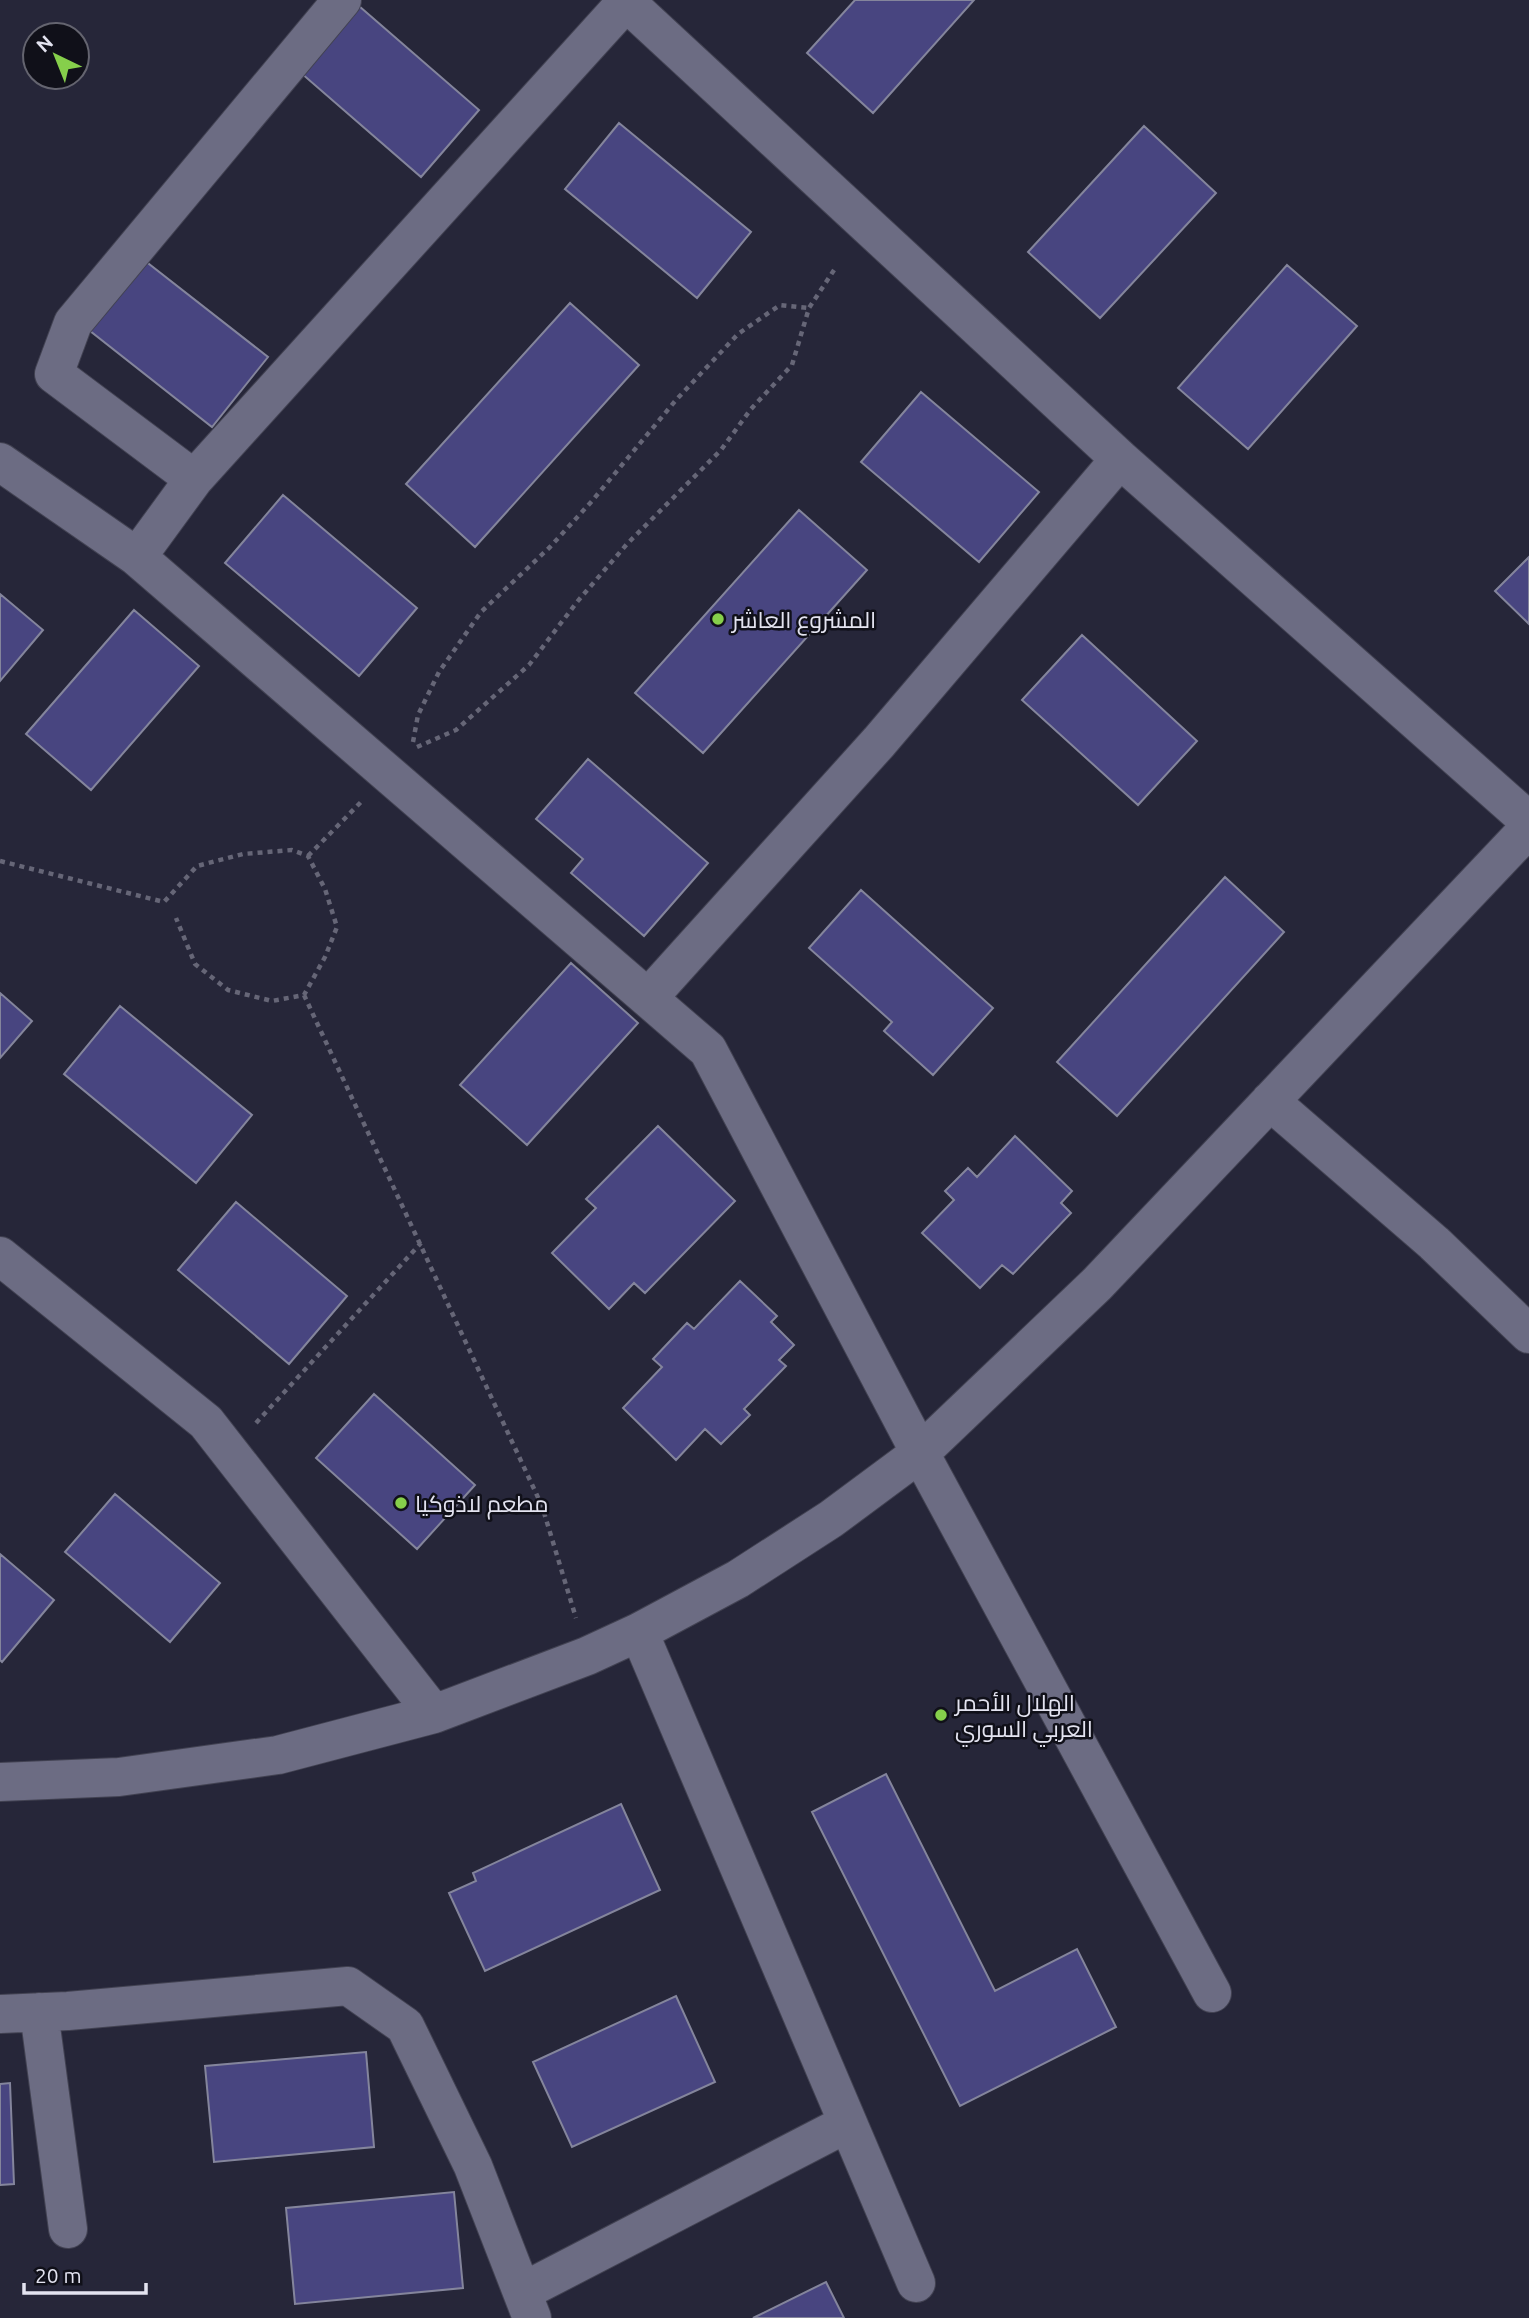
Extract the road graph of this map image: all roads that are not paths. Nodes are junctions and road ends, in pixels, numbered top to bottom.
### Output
1 (342, 0) edge
2 (625, 1) edge
3 (1120, 459) junction
4 (0, 462) edge
5 (194, 480) junction
6 (137, 557) junction
7 (1529, 821) edge
8 (1529, 828) edge
9 (648, 998) junction
10 (1270, 1101) junction
11 (0, 1256) edge
12 (1529, 1334) edge
13 (920, 1453) junction
14 (639, 1632) junction
15 (434, 1714) junction
16 (0, 1782) edge
17 (1212, 1993) dead end
18 (39, 2012) junction
19 (0, 2014) edge
20 (848, 2123) junction
21 (68, 2229) dead end
22 (916, 2283) dead end
23 (527, 2305) edge

1 - 5 street
2 - 3 street
2 - 5 street
3 - 7 street
3 - 9 street
4 - 6 street
5 - 6 street
6 - 9 street
8 - 10 street
9 - 13 street
10 - 12 street
10 - 13 street
11 - 15 street
13 - 14 street
13 - 17 street
14 - 15 street
14 - 20 street
15 - 16 street
18 - 19 street
18 - 21 street
18 - 23 street
20 - 22 street
20 - 23 street

